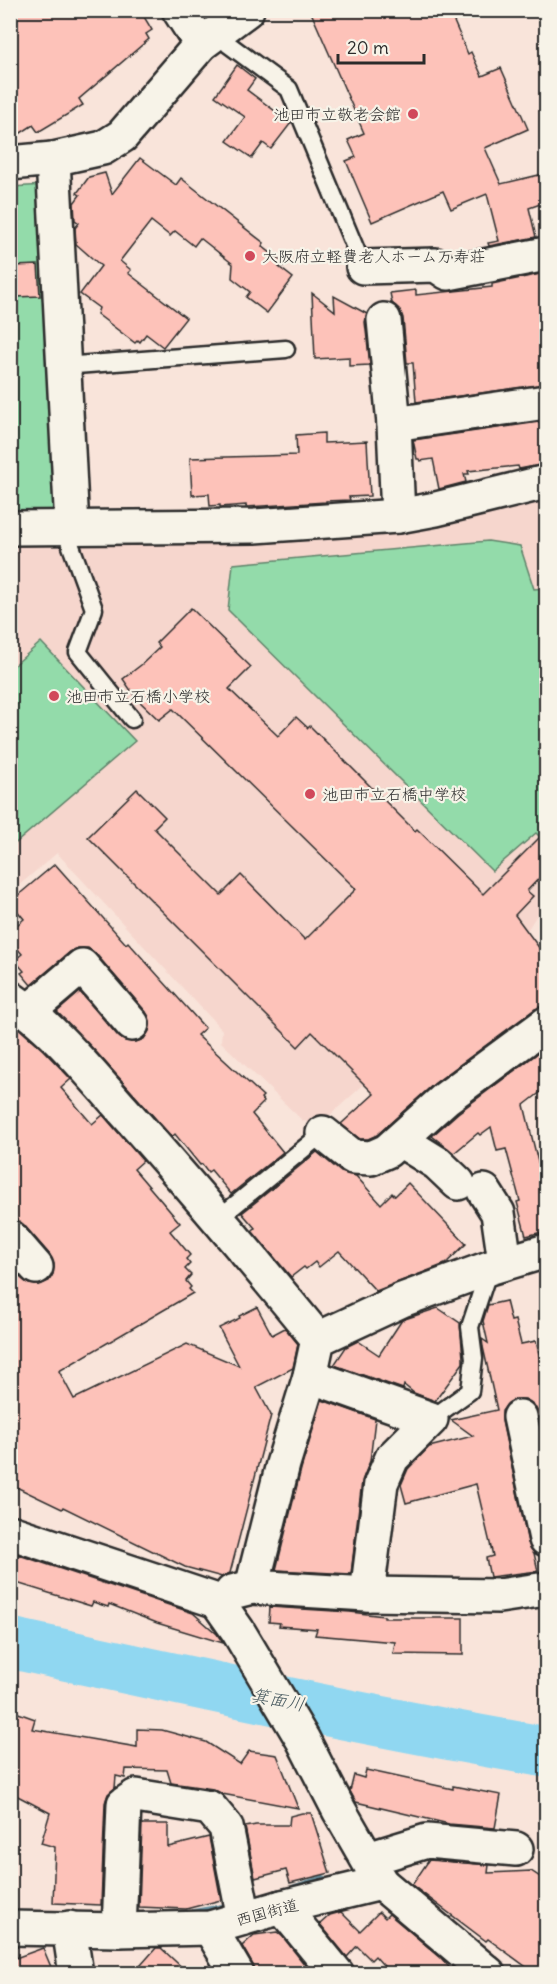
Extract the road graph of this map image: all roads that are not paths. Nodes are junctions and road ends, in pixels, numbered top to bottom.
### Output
1 (179, 10) edge
2 (247, 10) edge
3 (214, 44) junction
4 (53, 159) junction
5 (10, 164) edge
6 (546, 254) edge
7 (363, 267) joint
8 (384, 320) dead end
9 (286, 349) dead end
10 (63, 366) junction
11 (546, 402) edge
12 (394, 424) junction
13 (546, 482) edge
14 (398, 516) junction
15 (68, 527) junction
16 (10, 528) edge
17 (132, 719) dead end
18 (17, 1006) edge
19 (132, 1024) dead end
20 (546, 1024) edge
21 (323, 1133) joint
22 (400, 1140) junction
23 (219, 1218) junction
24 (10, 1237) edge
25 (546, 1251) edge
26 (497, 1265) junction
27 (36, 1267) dead end
28 (318, 1339) junction
29 (310, 1376) junction
30 (520, 1417) dead end
31 (431, 1419) junction
32 (10, 1532) edge
33 (546, 1539) edge
34 (252, 1587) junction
35 (546, 1590) edge
36 (368, 1594) junction
37 (217, 1601) junction
38 (516, 1849) dead end
39 (374, 1871) junction
40 (282, 1907) junction
41 (244, 1918) junction
42 (10, 1928) edge
43 (69, 1928) junction
44 (210, 1928) junction
45 (119, 1930) junction
46 (487, 1973) edge
47 (76, 1974) edge
48 (237, 1974) edge
49 (337, 1974) edge

1 - 3 street
2 - 3 street
3 - 4 street
3 - 7 lane
4 - 5 street
4 - 10 street
6 - 7 street
8 - 12 street
9 - 10 lane
10 - 15 street
11 - 12 street
12 - 14 street
13 - 14 street
14 - 15 street
15 - 16 street
15 - 17 lane
18 - 19 street
18 - 23 street
20 - 22 street
21 - 22 street
21 - 23 lane
22 - 26 street
23 - 28 street
24 - 27 street
25 - 26 street
26 - 28 street
26 - 31 lane
28 - 29 street
29 - 31 street
29 - 34 street
30 - 33 street
31 - 36 street
32 - 37 street
34 - 36 street
34 - 37 street
35 - 36 street
37 - 39 street
38 - 39 street, 西国街道
39 - 40 street, 西国街道
39 - 46 street
40 - 41 street, 西国街道
40 - 49 street
41 - 44 street, 西国街道
41 - 45 street
42 - 43 street, 西国街道
43 - 45 street, 西国街道
43 - 47 street
44 - 45 street, 西国街道
44 - 48 street

